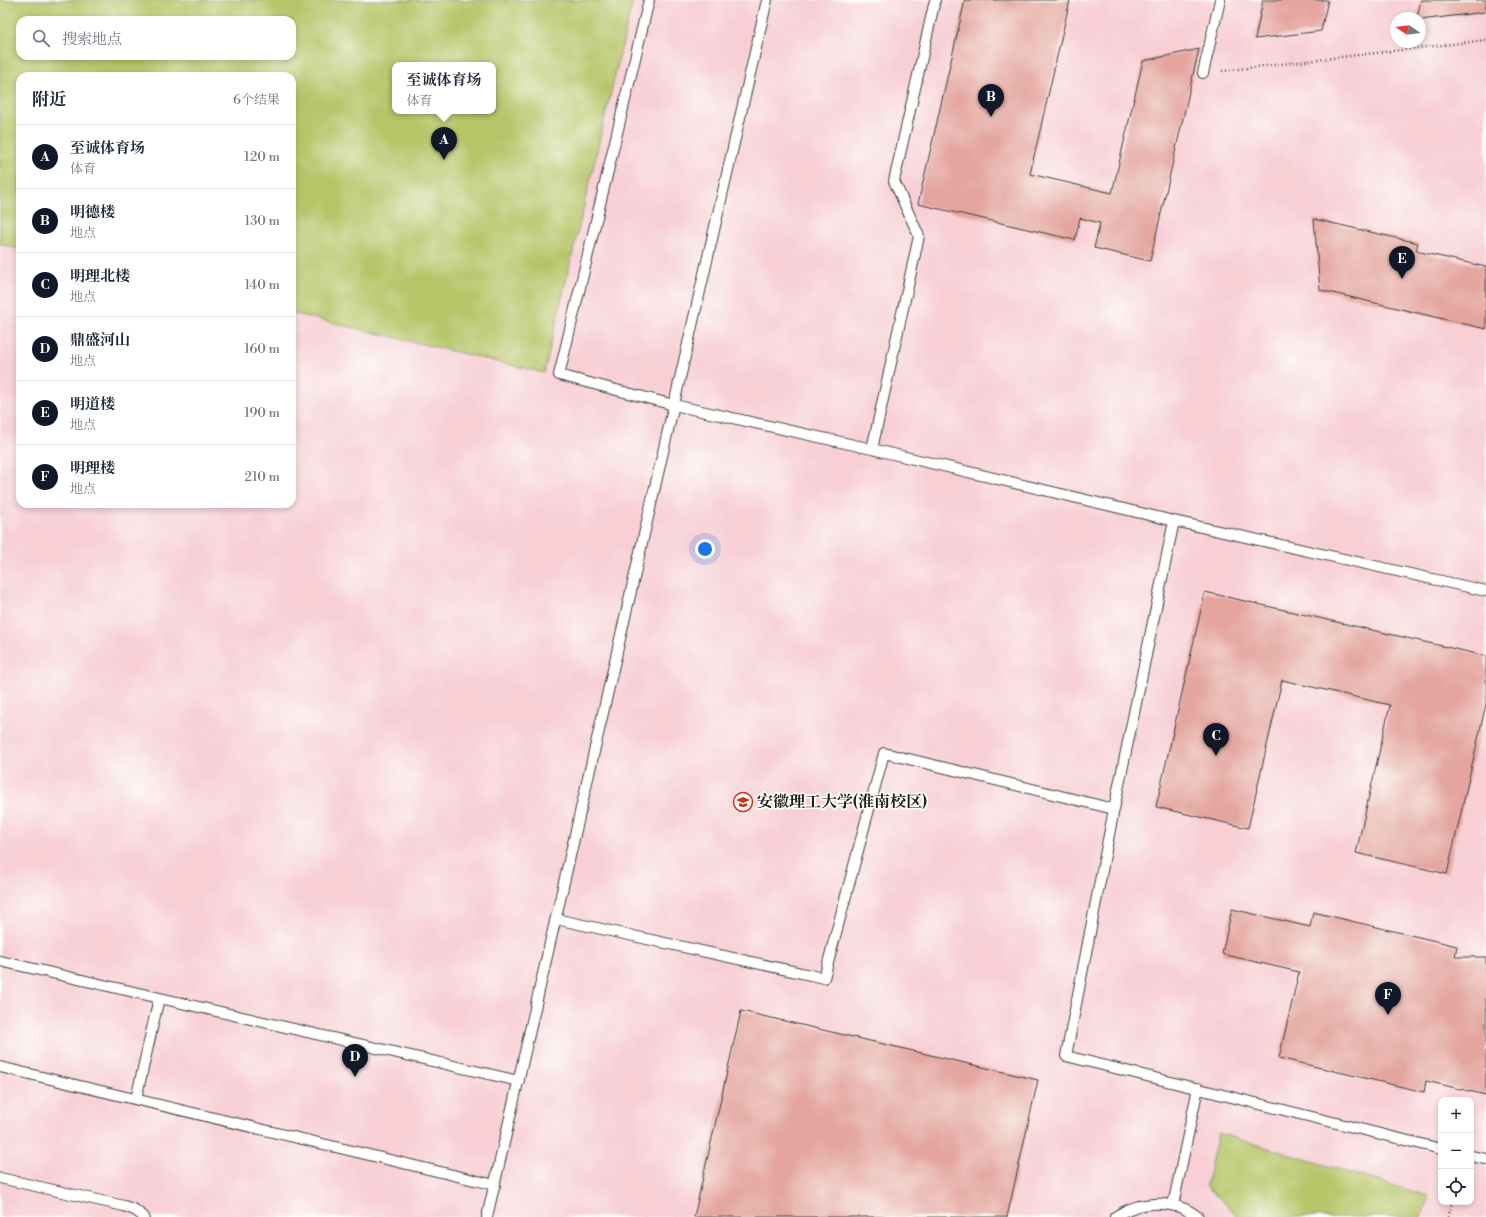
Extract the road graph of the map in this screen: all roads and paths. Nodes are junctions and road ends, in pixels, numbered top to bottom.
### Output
1 (649, 0) edge
2 (767, 0) edge
3 (935, 0) edge
4 (1220, 0) edge
5 (1486, 40) edge
6 (1203, 73) joint
7 (674, 405) junction
8 (872, 449) junction
9 (1174, 521) junction
10 (1486, 591) edge
11 (1114, 808) junction
12 (556, 919) junction
13 (0, 961) edge
14 (159, 998) junction
15 (0, 1067) edge
16 (519, 1081) junction
17 (1198, 1088) junction
18 (136, 1099) junction
19 (1438, 1148) edge
20 (1474, 1157) edge
21 (1486, 1159) edge
22 (0, 1178) edge
23 (495, 1185) junction
24 (1174, 1205) junction
25 (1451, 1205) edge
26 (144, 1217) edge
27 (487, 1217) edge
28 (1115, 1217) edge
29 (1198, 1217) edge
30 (1448, 1217) edge

1 - 7 lane
2 - 7 lane
3 - 8 lane
4 - 6 lane
5 - 6 path
7 - 8 lane
7 - 12 lane
8 - 9 lane
9 - 10 lane
9 - 11 lane
11 - 12 lane
11 - 17 lane
12 - 16 lane
13 - 14 lane
14 - 16 lane
14 - 18 lane
15 - 18 lane
16 - 23 lane
17 - 19 lane
17 - 24 lane
18 - 23 lane
20 - 21 lane
22 - 26 lane
23 - 27 lane
24 - 28 lane
24 - 29 lane
25 - 30 path

